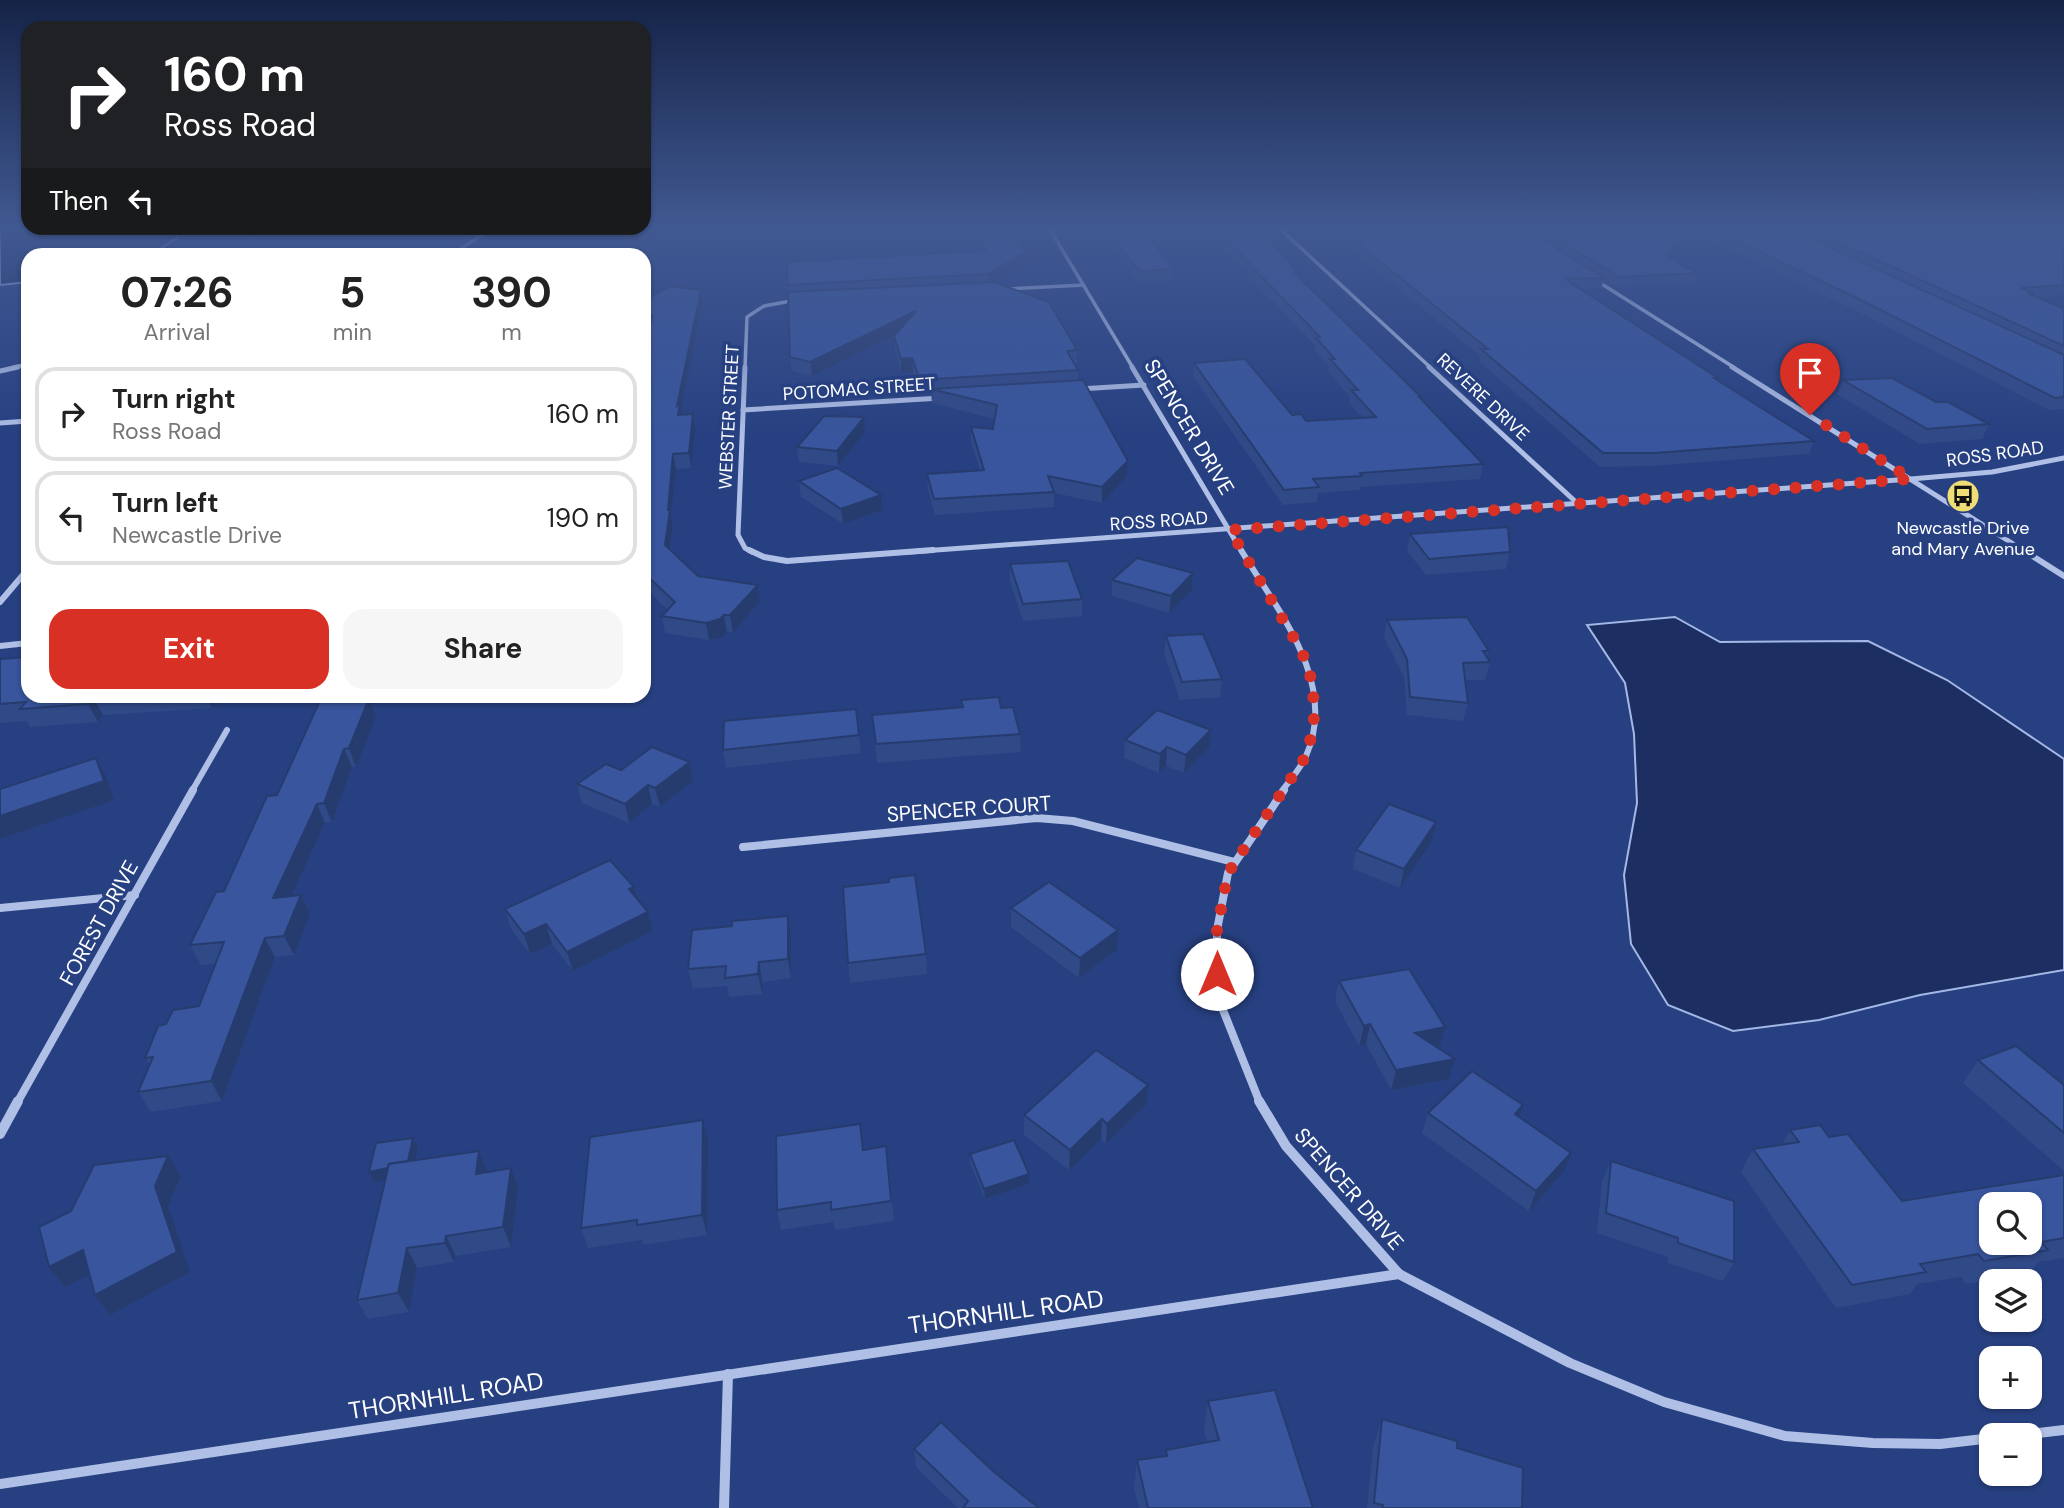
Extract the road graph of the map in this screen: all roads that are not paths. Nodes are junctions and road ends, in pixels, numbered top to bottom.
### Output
1 (1091, 296) edge
2 (1353, 296) edge
3 (1621, 296) edge
4 (805, 300) edge
5 (21, 366) edge
6 (0, 371) edge
7 (1144, 385) junction
8 (1075, 390) edge
9 (950, 397) edge
10 (743, 410) junction
11 (21, 422) edge
12 (0, 423) edge
13 (2064, 458) edge
14 (1911, 479) junction
15 (1577, 503) junction
16 (1230, 530) junction
17 (757, 555) joint
18 (2064, 576) edge
19 (21, 577) edge
20 (0, 602) edge
21 (21, 644) edge
22 (0, 646) edge
23 (228, 730) dead end
24 (743, 847) dead end
25 (1234, 862) junction
26 (135, 895) junction
27 (0, 908) edge
28 (0, 1134) edge
29 (1399, 1275) junction
30 (728, 1374) junction
31 (2064, 1430) edge
32 (2042, 1433) edge
33 (1979, 1440) edge
34 (0, 1484) edge
35 (724, 1508) edge

1 - 7 street, SPENCER DRIVE
2 - 15 street, REVERE DRIVE
3 - 14 street
4 - 10 street, WEBSTER STREET
5 - 6 street
7 - 8 street
7 - 16 street, SPENCER DRIVE
9 - 10 street, POTOMAC STREET
10 - 17 street, WEBSTER STREET
11 - 12 street
13 - 14 street, ROSS ROAD
14 - 15 street, ROSS ROAD
14 - 18 street
15 - 16 street, ROSS ROAD
16 - 17 street, ROSS ROAD
16 - 25 street, SPENCER DRIVE
19 - 20 street
21 - 22 street
23 - 26 street, FOREST DRIVE
24 - 25 street, SPENCER COURT
25 - 29 street, SPENCER DRIVE
26 - 27 street
26 - 28 street, FOREST DRIVE
29 - 30 street, THORNHILL ROAD
29 - 33 street
30 - 34 street, THORNHILL ROAD
30 - 35 street
31 - 32 street

